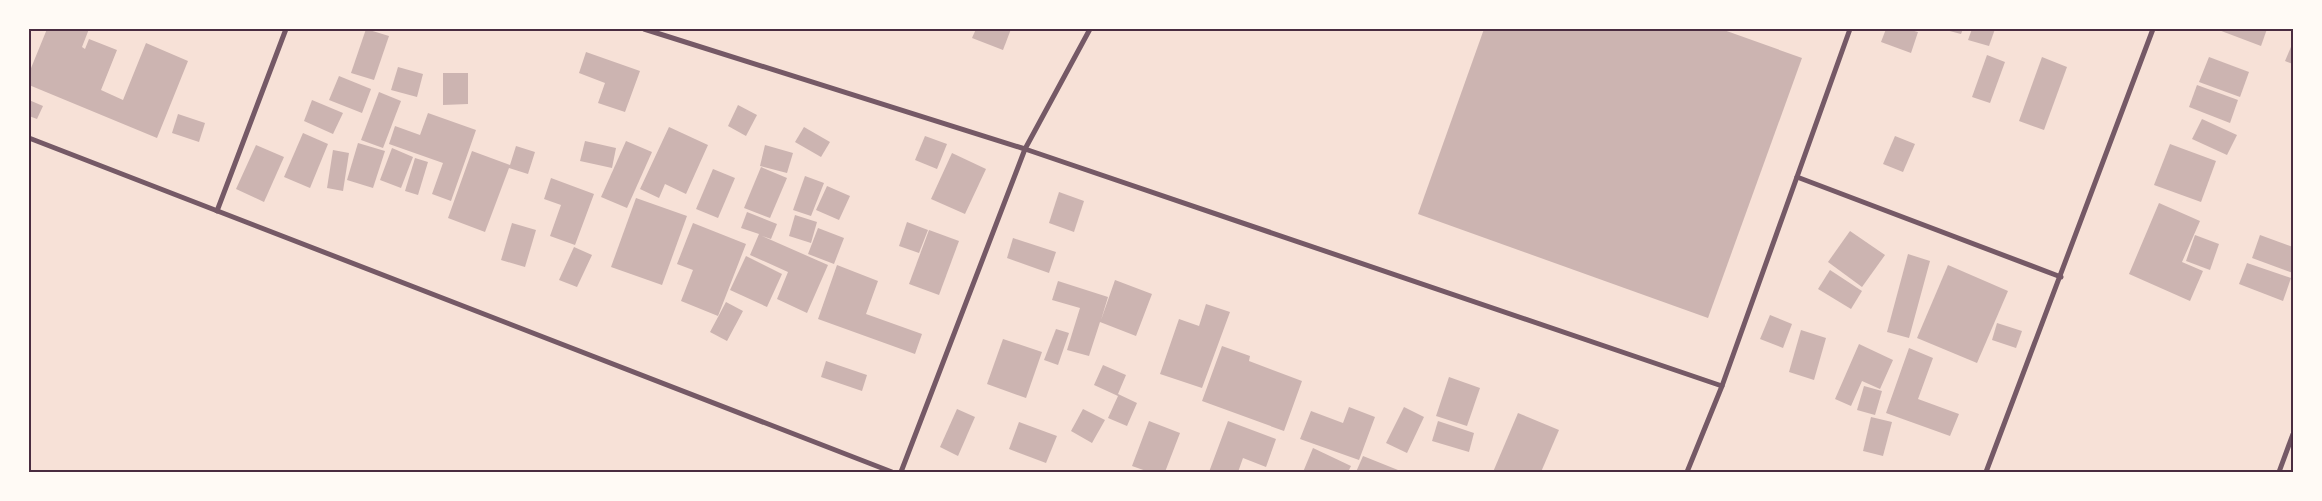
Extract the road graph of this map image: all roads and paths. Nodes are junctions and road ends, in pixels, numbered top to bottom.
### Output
1 (286, 29) edge
2 (644, 29) edge
3 (1090, 29) edge
4 (1850, 29) edge
5 (2153, 29) edge
6 (29, 138) edge
7 (1025, 149) junction
8 (1797, 176) junction
9 (217, 211) junction
10 (2061, 277) junction
11 (1722, 386) junction
12 (2293, 434) edge
13 (892, 472) edge
14 (901, 472) edge
15 (1687, 472) edge
16 (1986, 472) edge
17 (2279, 472) edge

1 - 9 street
2 - 7 street
3 - 7 street
4 - 8 street
5 - 10 street
6 - 9 street
7 - 11 street
7 - 14 street
8 - 10 street
8 - 11 street
9 - 13 street
10 - 16 street
11 - 15 street
12 - 17 street

